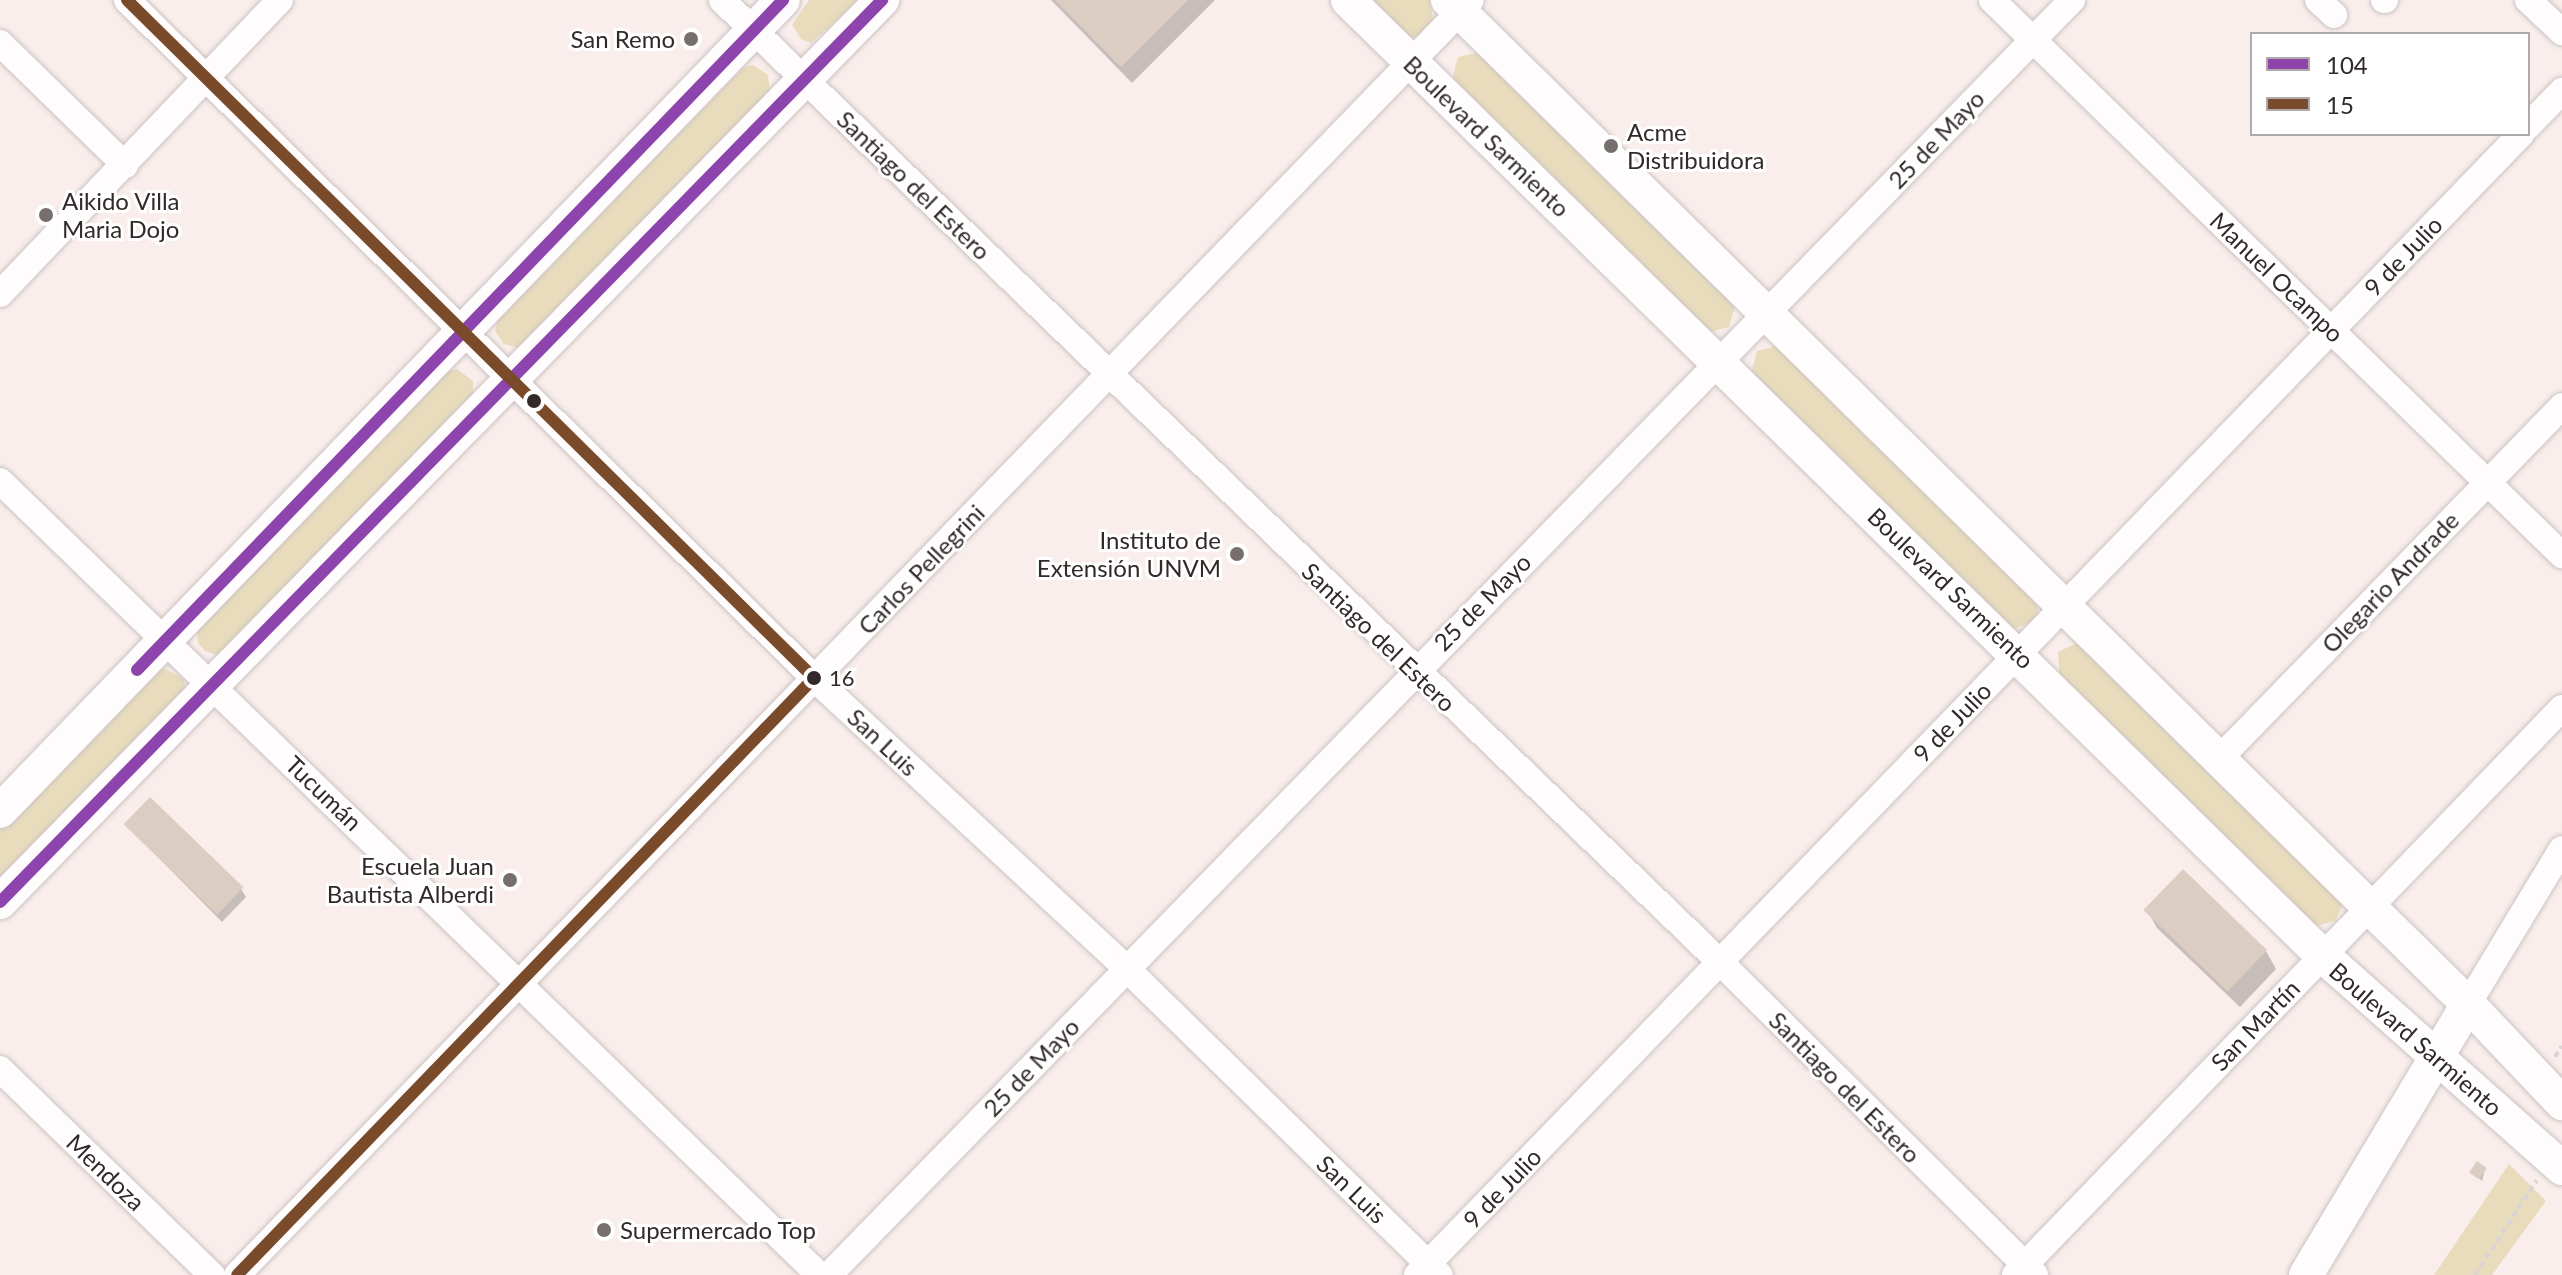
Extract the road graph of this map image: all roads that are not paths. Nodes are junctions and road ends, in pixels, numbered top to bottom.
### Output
1 (127, 0) edge
2 (280, 0) edge
3 (722, 0) edge
4 (783, 0) edge
5 (882, 0) edge
6 (1348, 0) edge
7 (1992, 0) edge
8 (2072, 0) edge
9 (2528, 0) edge
10 (1459, 4) edge
11 (754, 30) junction
12 (2562, 32) edge
13 (2031, 40) junction
14 (0, 43) edge
15 (1411, 61) junction
16 (207, 75) junction
17 (805, 79) junction
18 (2562, 91) edge
19 (2530, 124) edge
20 (2519, 136) edge
21 (125, 165) junction
22 (0, 294) edge
23 (1767, 314) junction
24 (2331, 330) junction
25 (461, 333) junction
26 (1718, 363) junction
27 (1109, 375) junction
28 (511, 379) junction
29 (2562, 406) edge
30 (0, 481) edge
31 (2488, 482) junction
32 (2562, 555) edge
33 (2063, 605) junction
34 (166, 640) junction
35 (2019, 653) junction
36 (1414, 671) junction
37 (814, 678) junction
38 (212, 685) junction
39 (2562, 708) edge
40 (2219, 759) junction
41 (0, 811) edge
42 (2562, 849) edge
43 (0, 902) edge
44 (2369, 907) junction
45 (2322, 955) junction
46 (1720, 962) junction
47 (1126, 968) junction
48 (519, 983) junction
49 (2468, 1004) junction
50 (2436, 1058) junction
51 (0, 1069) edge
52 (2562, 1103) edge
53 (2551, 1157) edge
54 (1429, 1271) edge
55 (2025, 1272) edge
56 (212, 1275) edge
57 (237, 1275) edge
58 (819, 1275) edge
59 (829, 1275) edge
60 (2306, 1275) edge

1 - 16 street, San Luis
2 - 16 street
3 - 11 street, Santiago del Estero
4 - 11 main road
5 - 17 main road
6 - 15 main road, Boulevard Sarmiento
7 - 13 street, Manuel Ocampo
8 - 13 street, 25 de Mayo
9 - 12 street
10 - 15 street, Carlos Pellegrini
10 - 23 main road
11 - 17 street, Santiago del Estero
11 - 25 main road
13 - 23 street, 25 de Mayo
13 - 24 street, Manuel Ocampo
14 - 21 street
15 - 26 main road, Boulevard Sarmiento
15 - 27 street, Carlos Pellegrini
16 - 21 street
16 - 25 street, San Luis
17 - 27 street, Santiago del Estero
17 - 28 main road
18 - 19 street
20 - 24 street, 9 de Julio
21 - 22 street
23 - 26 street, 25 de Mayo
23 - 33 main road
24 - 31 street, Manuel Ocampo
24 - 33 street, 9 de Julio
25 - 28 street, San Luis
25 - 34 main road
26 - 35 main road, Boulevard Sarmiento
26 - 36 street, 25 de Mayo
27 - 36 street, Santiago del Estero
27 - 37 street, Carlos Pellegrini
28 - 37 street, San Luis
28 - 38 main road
29 - 31 street, Olegario Andrade
30 - 34 street, Tucumán
31 - 32 street, Manuel Ocampo
31 - 40 street, Olegario Andrade
33 - 35 street, 9 de Julio
33 - 40 main road
34 - 38 street, Tucumán
34 - 41 main road
35 - 45 main road, Boulevard Sarmiento
35 - 46 street, 9 de Julio
36 - 46 street, Santiago del Estero
36 - 47 street, 25 de Mayo
37 - 47 street, San Luis
37 - 48 street, Carlos Pellegrini
38 - 43 main road
38 - 48 street, Tucumán
39 - 44 street, San Martín
40 - 44 main road
42 - 49 street
44 - 45 street, San Martín
44 - 49 main road
45 - 50 main road, Boulevard Sarmiento
45 - 55 street, San Martín
46 - 54 street, 9 de Julio
46 - 55 street, Santiago del Estero
47 - 54 street, San Luis
47 - 59 street, 25 de Mayo
48 - 57 street, Carlos Pellegrini
48 - 58 street, Tucumán
49 - 50 main road
49 - 52 main road
50 - 53 main road, Boulevard Sarmiento
50 - 60 main road
51 - 56 street, Mendoza
52 - 53 main road

